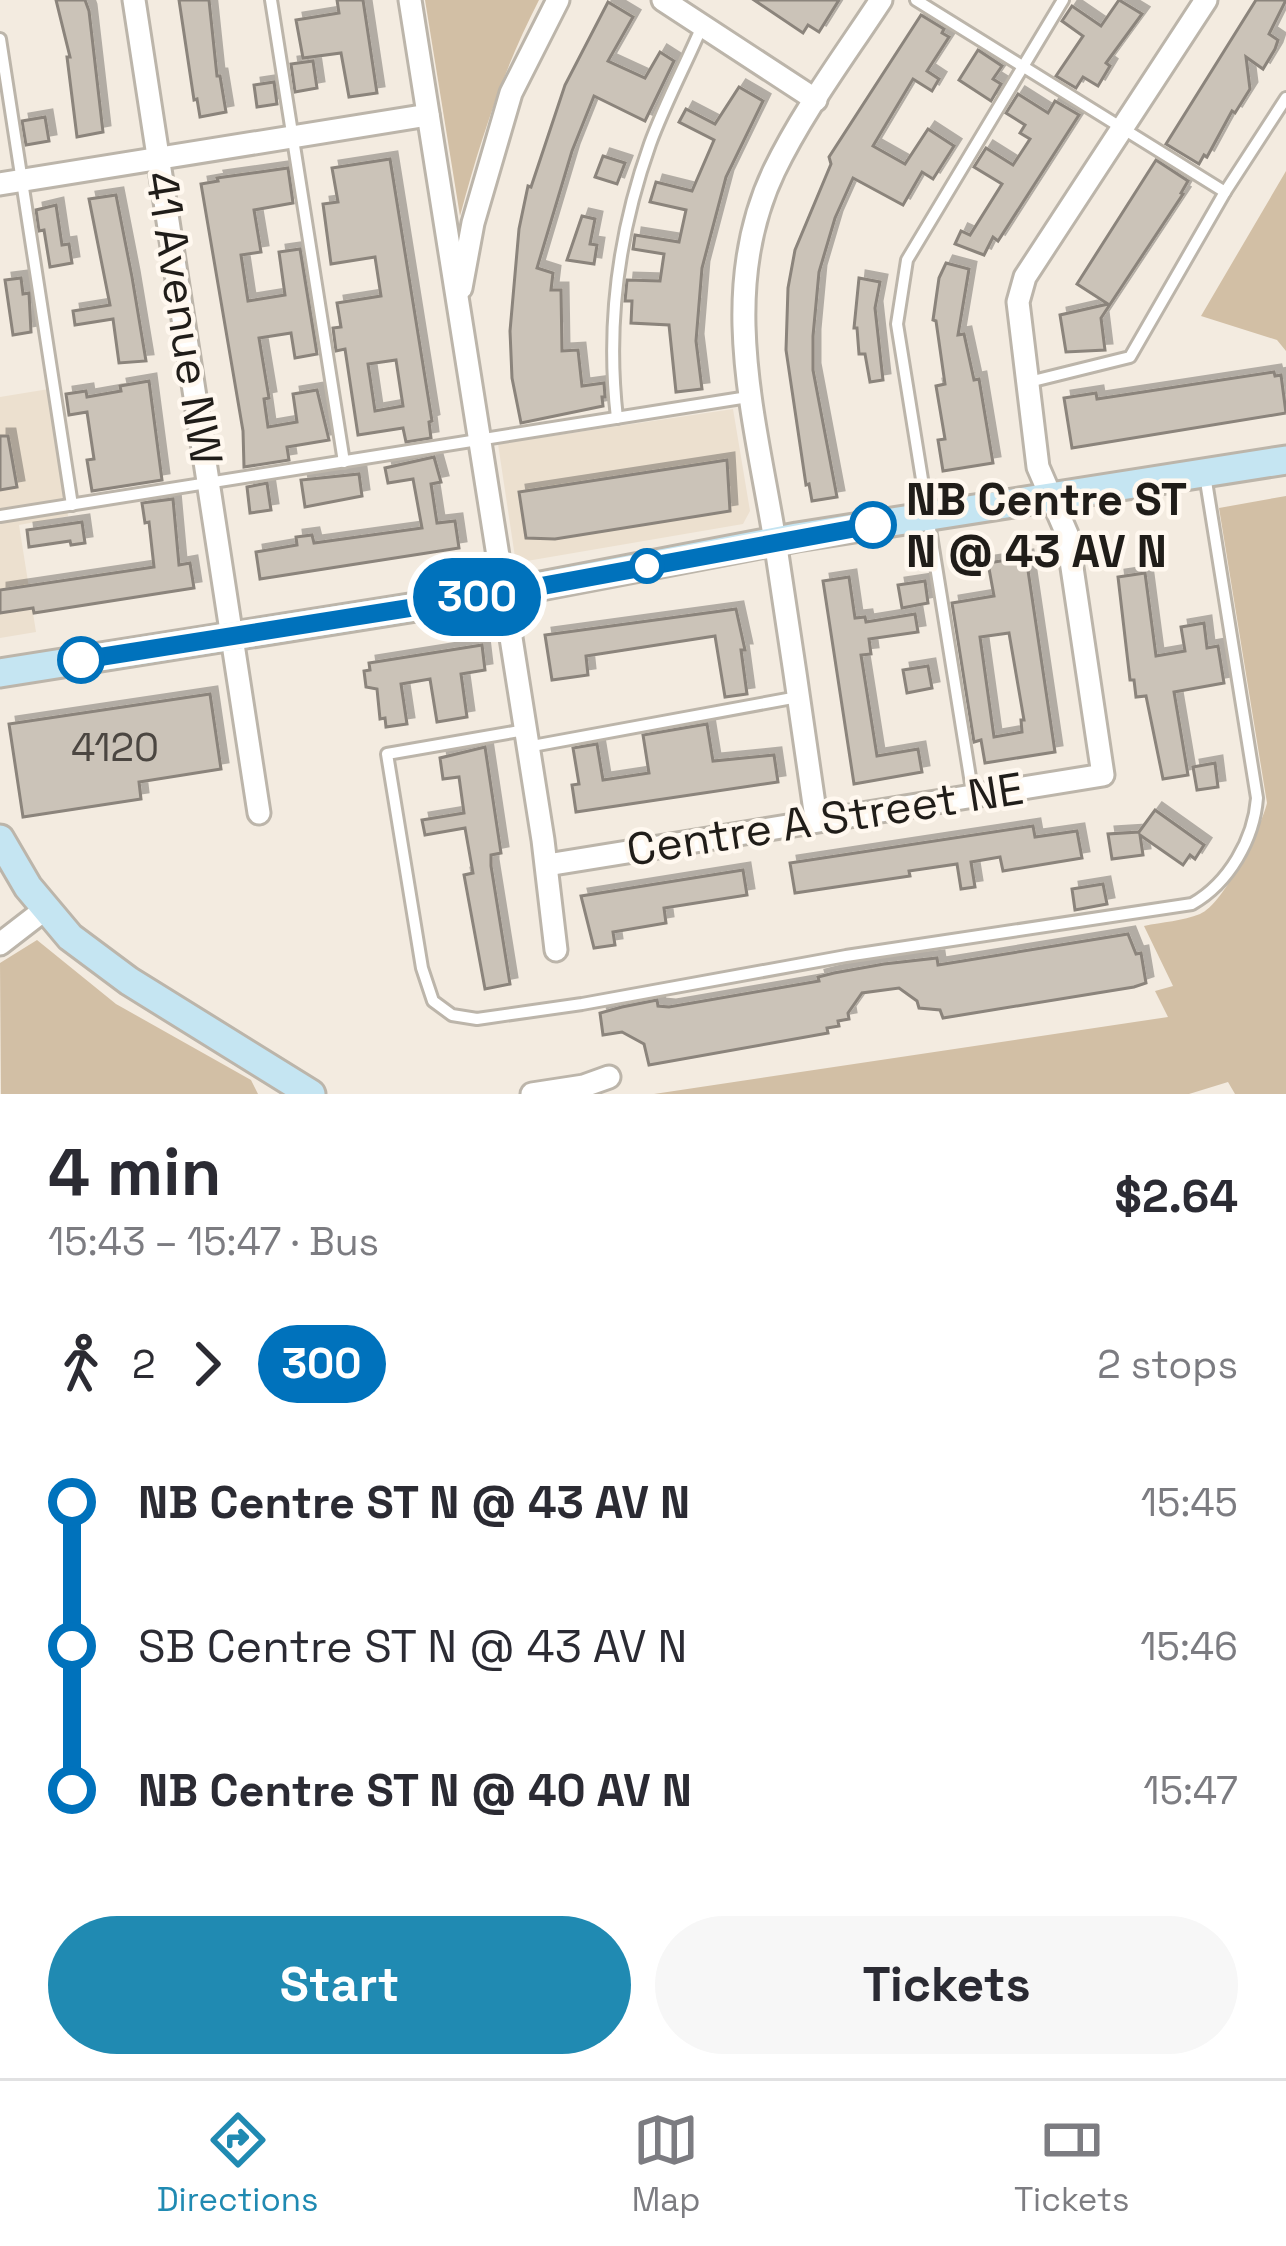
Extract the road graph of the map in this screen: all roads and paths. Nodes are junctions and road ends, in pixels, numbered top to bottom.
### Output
1 (134, 0) edge
2 (272, 0) edge
3 (410, 0) edge
4 (558, 0) edge
5 (663, 0) edge
6 (880, 0) edge
7 (916, 0) edge
8 (1063, 0) edge
9 (1206, 0) edge
10 (703, 24) junction
11 (0, 39) edge
12 (1022, 67) junction
13 (1286, 98) edge
14 (816, 100) junction
15 (428, 115) junction
16 (1122, 129) junction
17 (293, 137) junction
18 (159, 159) junction
19 (11, 182) edge
20 (1225, 192) junction
21 (458, 303) junction
22 (1025, 382) junction
23 (748, 397) junction
24 (617, 418) junction
25 (480, 441) junction
26 (1286, 460) edge
27 (344, 462) junction
28 (1205, 472) junction
29 (210, 484) junction
30 (1052, 497) junction
31 (73, 505) junction
32 (0, 516) edge
33 (925, 517) junction
34 (775, 542) junction
35 (504, 593) junction
36 (233, 637) junction
37 (0, 673) edge
38 (798, 698) junction
39 (526, 738) junction
40 (973, 796) junction
41 (259, 813) dead end
42 (816, 818) junction
43 (0, 839) edge
44 (547, 865) junction
45 (44, 910) junction
46 (0, 944) edge
47 (556, 950) dead end
48 (615, 1085) edge
49 (311, 1094) edge
50 (532, 1094) edge

1 - 18 street, 41 Avenue NW
2 - 17 lane
3 - 15 street
4 - 21 street
5 - 10 street
6 - 14 street
7 - 12 lane
8 - 12 lane
9 - 16 street
10 - 14 street
10 - 24 lane
11 - 19 lane
12 - 16 lane
12 - 33 lane
13 - 20 lane
14 - 23 street
15 - 17 street
15 - 21 street
16 - 20 lane
16 - 22 street
17 - 18 street
17 - 27 lane
18 - 19 street
18 - 29 street, 41 Avenue NW
19 - 31 lane
20 - 22 lane
21 - 25 street
22 - 30 street
23 - 24 lane
23 - 34 street
24 - 25 lane
25 - 27 lane
25 - 35 street
26 - 28 main road
27 - 29 lane
28 - 30 main road
28 - 39 lane
29 - 31 lane
29 - 36 street, 41 Avenue NW
30 - 33 main road
30 - 40 street, Centre A Street NE
31 - 32 lane
33 - 34 main road
33 - 40 lane
34 - 35 main road
34 - 38 street
35 - 36 main road
35 - 39 street
36 - 37 main road
36 - 41 street, 41 Avenue NW
38 - 39 lane
38 - 42 street
39 - 44 street
40 - 42 street, Centre A Street NE
42 - 44 street, Centre A Street NE
43 - 45 main road
44 - 47 street
45 - 46 street
45 - 49 main road
48 - 50 street

